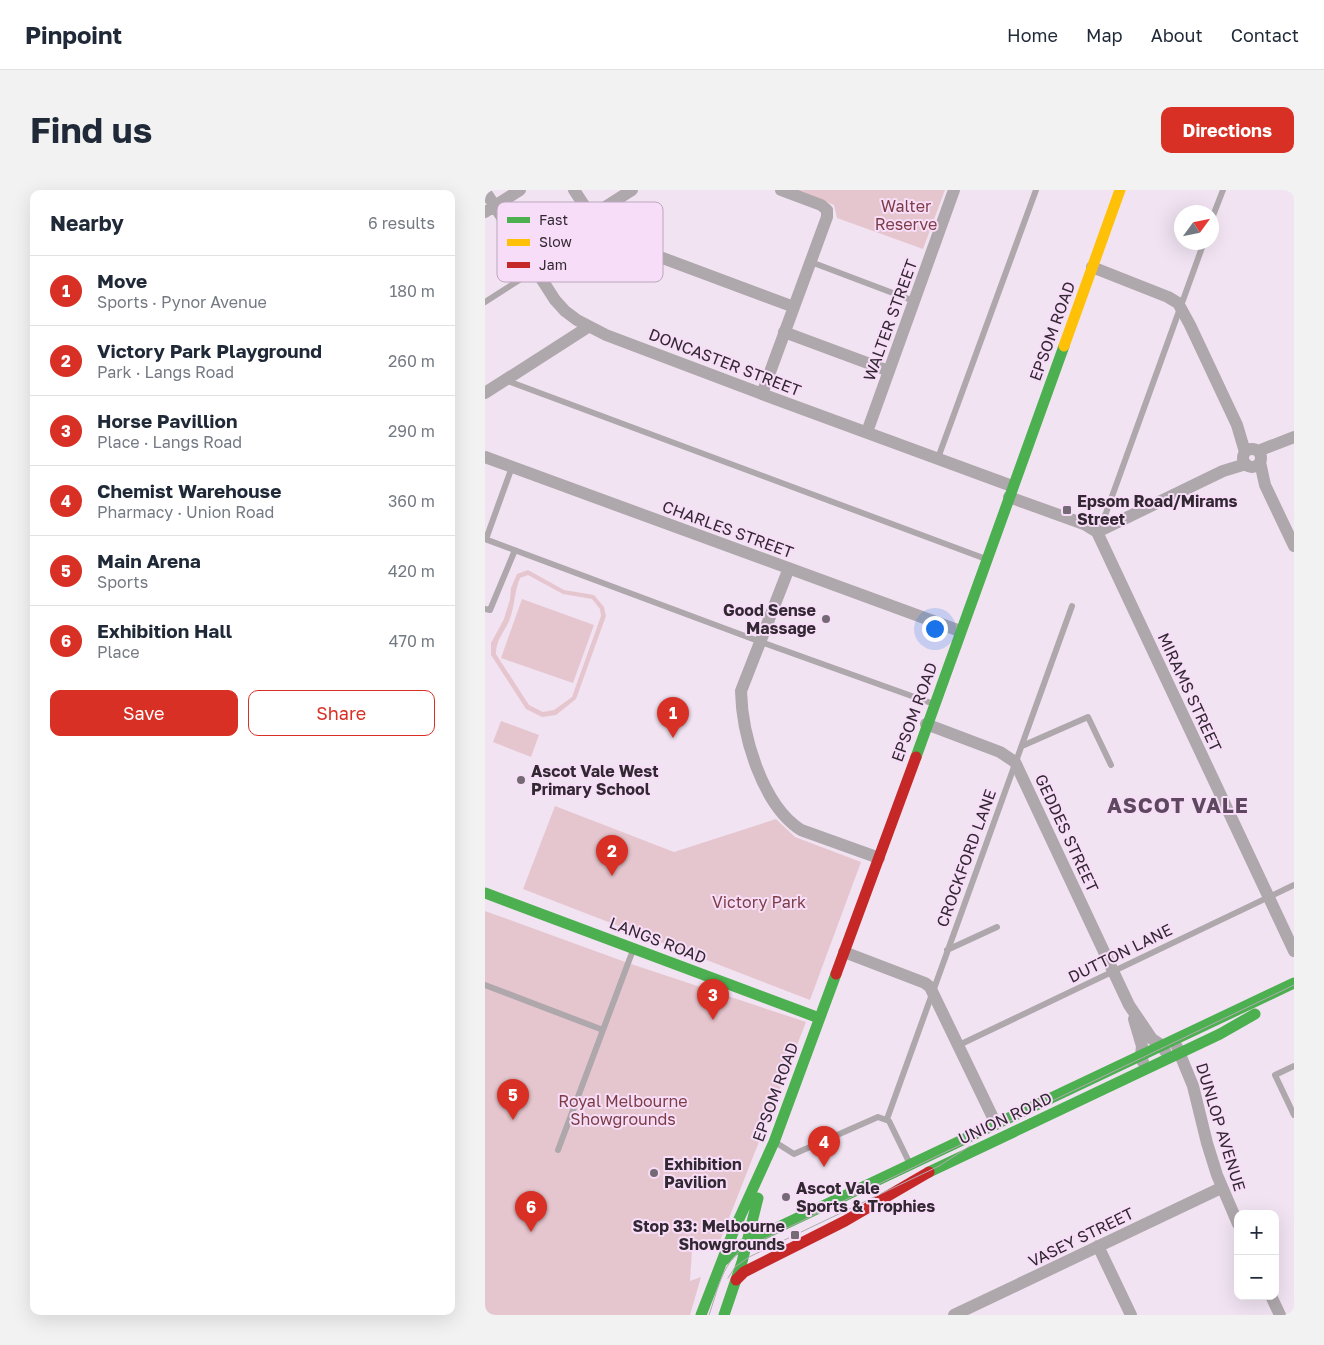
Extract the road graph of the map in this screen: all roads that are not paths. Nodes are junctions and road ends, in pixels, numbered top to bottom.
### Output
1 (520, 190) edge
2 (575, 190) edge
3 (632, 190) edge
4 (781, 190) edge
5 (954, 190) edge
6 (1036, 190) edge
7 (1120, 190) edge
8 (1223, 190) edge
9 (485, 191) edge
10 (501, 202) edge
11 (582, 202) edge
12 (613, 202) edge
13 (1217, 205) edge
14 (490, 209) edge
15 (1201, 250) edge
16 (663, 258) edge
17 (811, 262) junction
18 (1092, 267) junction
19 (516, 282) edge
20 (543, 282) edge
21 (914, 301) junction
22 (485, 302) edge
23 (794, 307) junction
24 (1181, 307) junction
25 (588, 327) junction
26 (784, 332) junction
27 (889, 371) junction
28 (505, 380) junction
29 (485, 393) edge
30 (762, 394) junction
31 (867, 432) junction
32 (1288, 440) edge
33 (485, 457) edge
34 (1252, 457) junction
35 (938, 458) junction
36 (512, 467) junction
37 (1011, 492) junction
38 (1097, 532) junction
39 (485, 539) edge
40 (1294, 546) edge
41 (515, 550) junction
42 (987, 559) junction
43 (789, 568) junction
44 (1072, 606) dead end
45 (485, 609) edge
46 (960, 631) junction
47 (761, 642) junction
48 (934, 704) junction
49 (927, 724) junction
50 (1022, 746) junction
51 (1015, 762) junction
52 (1111, 765) dead end
53 (879, 858) junction
54 (1294, 885) edge
55 (485, 893) edge
56 (1269, 897) junction
57 (997, 927) dead end
58 (634, 949) junction
59 (947, 950) junction
60 (1294, 951) edge
61 (844, 952) junction
62 (1113, 971) junction
63 (1294, 983) edge
64 (485, 985) edge
65 (933, 991) junction
66 (1294, 996) edge
67 (1129, 1005) junction
68 (819, 1018) junction
69 (603, 1030) junction
70 (1168, 1043) junction
71 (959, 1046) junction
72 (1141, 1056) junction
73 (1174, 1056) junction
74 (1294, 1066) edge
75 (1147, 1069) junction
76 (1294, 1115) edge
77 (887, 1119) junction
78 (996, 1124) junction
79 (1002, 1138) junction
80 (774, 1142) junction
81 (558, 1150) dead end
82 (767, 1159) junction
83 (911, 1165) junction
84 (917, 1178) junction
85 (1221, 1188) junction
86 (1234, 1216) edge
87 (747, 1242) junction
88 (1098, 1246) junction
89 (719, 1269) junction
90 (736, 1280) junction
91 (1273, 1300) edge
92 (701, 1315) edge
93 (724, 1315) edge
94 (956, 1315) edge
95 (1131, 1315) edge
96 (1279, 1315) edge

1 - 10 street
2 - 11 street
3 - 12 street
4 - 17 street
5 - 21 street, WALTER STREET
6 - 35 lane
7 - 18 main road, EPSOM ROAD
8 - 13 lane
9 - 14 street, DONCASTER STREET
15 - 24 lane
16 - 23 street
17 - 21 lane
17 - 23 street
18 - 24 street
18 - 37 main road, EPSOM ROAD
19 - 22 lane
20 - 25 street, DONCASTER STREET
21 - 27 street, WALTER STREET
23 - 26 street
24 - 34 street
24 - 38 lane
25 - 28 street
25 - 30 street, DONCASTER STREET
26 - 27 street
26 - 30 street
27 - 31 street, WALTER STREET
28 - 29 street
28 - 42 lane
30 - 31 street, DONCASTER STREET
31 - 35 street, DONCASTER STREET
32 - 34 street
33 - 36 street, CHARLES STREET
34 - 38 street
34 - 40 street
35 - 37 street, DONCASTER STREET
36 - 39 lane
36 - 43 street, CHARLES STREET
37 - 38 street
37 - 42 main road, EPSOM ROAD
38 - 56 street, MIRAMS STREET
39 - 41 lane
41 - 45 lane
41 - 47 lane
42 - 46 main road, EPSOM ROAD
43 - 46 street, CHARLES STREET
43 - 47 street
44 - 50 lane, CROCKFORD LANE
46 - 48 main road, EPSOM ROAD
47 - 48 lane
47 - 53 street
48 - 49 main road, EPSOM ROAD
49 - 51 street, GEDDES STREET
49 - 53 main road, EPSOM ROAD
50 - 51 lane, CROCKFORD LANE
50 - 52 lane
51 - 59 lane, CROCKFORD LANE
51 - 62 street, GEDDES STREET
53 - 61 main road, EPSOM ROAD
54 - 56 lane, DUTTON LANE
55 - 58 main road, LANGS ROAD
56 - 60 street, MIRAMS STREET
56 - 62 lane, DUTTON LANE
57 - 59 lane
58 - 68 main road, LANGS ROAD
58 - 69 lane
59 - 65 lane, CROCKFORD LANE
61 - 65 street
61 - 68 main road, EPSOM ROAD
62 - 67 street, GEDDES STREET
62 - 71 lane, DUTTON LANE
63 - 70 main road, UNION ROAD
64 - 69 lane
65 - 71 street
65 - 77 lane, CROCKFORD LANE
66 - 73 main road, UNION ROAD
67 - 70 street, GEDDES STREET
67 - 72 street, GEDDES STREET
68 - 80 main road, EPSOM ROAD
69 - 81 lane
70 - 72 main road, UNION ROAD
70 - 73 street, GEDDES STREET
71 - 78 street
72 - 75 street, GEDDES STREET
72 - 78 main road, UNION ROAD
73 - 75 main road, UNION ROAD
73 - 85 street, DUNLOP AVENUE
74 - 76 lane
75 - 79 main road, UNION ROAD
77 - 80 lane
77 - 83 lane
78 - 79 main road
78 - 83 main road, UNION ROAD
79 - 84 main road, UNION ROAD
80 - 82 main road, EPSOM ROAD
82 - 87 main road, EPSOM ROAD
82 - 89 main road, EPSOM ROAD
83 - 84 main road
83 - 87 main road, UNION ROAD
84 - 90 main road, UNION ROAD
85 - 86 street, DUNLOP AVENUE
85 - 88 street, VASEY STREET
87 - 89 main road, UNION ROAD
87 - 90 main road, EPSOM ROAD
88 - 94 street, VASEY STREET
88 - 95 street
89 - 92 main road, EPSOM ROAD
90 - 93 main road, EPSOM ROAD
91 - 96 street

